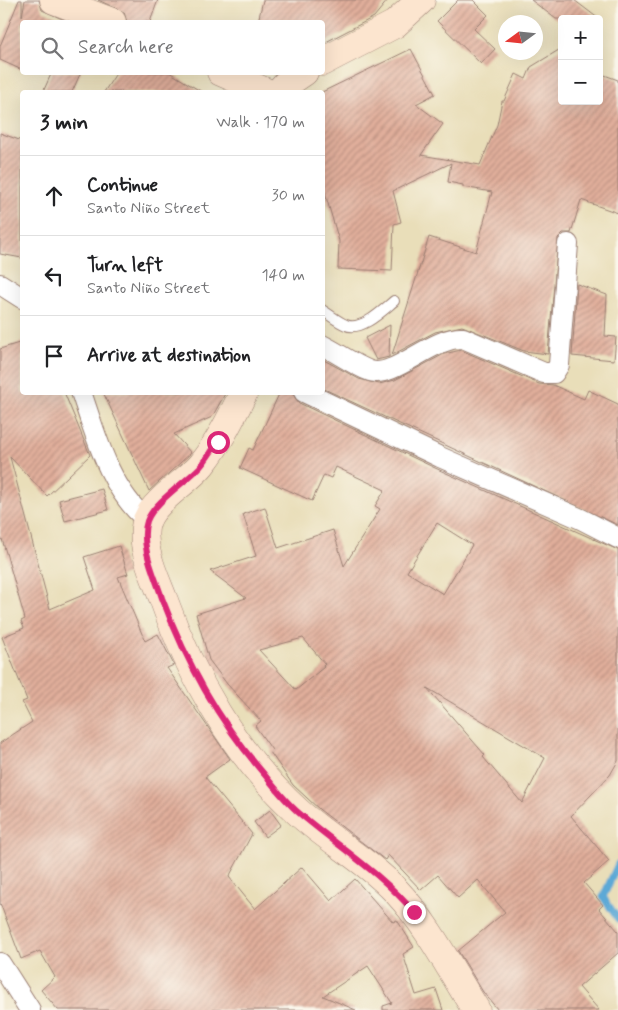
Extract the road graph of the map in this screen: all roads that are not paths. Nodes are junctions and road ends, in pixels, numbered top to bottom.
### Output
1 (54, 0) edge
2 (421, 0) edge
3 (107, 20) edge
4 (325, 60) edge
5 (228, 75) edge
6 (300, 75) edge
7 (262, 90) edge
8 (281, 90) edge
9 (568, 244) dead end
10 (0, 284) edge
11 (20, 297) edge
12 (394, 302) dead end
13 (325, 312) edge
14 (325, 346) edge
15 (81, 395) edge
16 (242, 395) edge
17 (310, 395) edge
18 (148, 520) junction
19 (618, 538) edge
20 (0, 963) edge
21 (30, 1010) edge
22 (476, 1010) edge

1 - 3 main road
2 - 4 main road
5 - 7 main road
6 - 8 main road
9 - 14 street
10 - 11 street
12 - 13 lane
15 - 18 street
16 - 18 main road
17 - 19 street
18 - 22 main road
20 - 21 street

